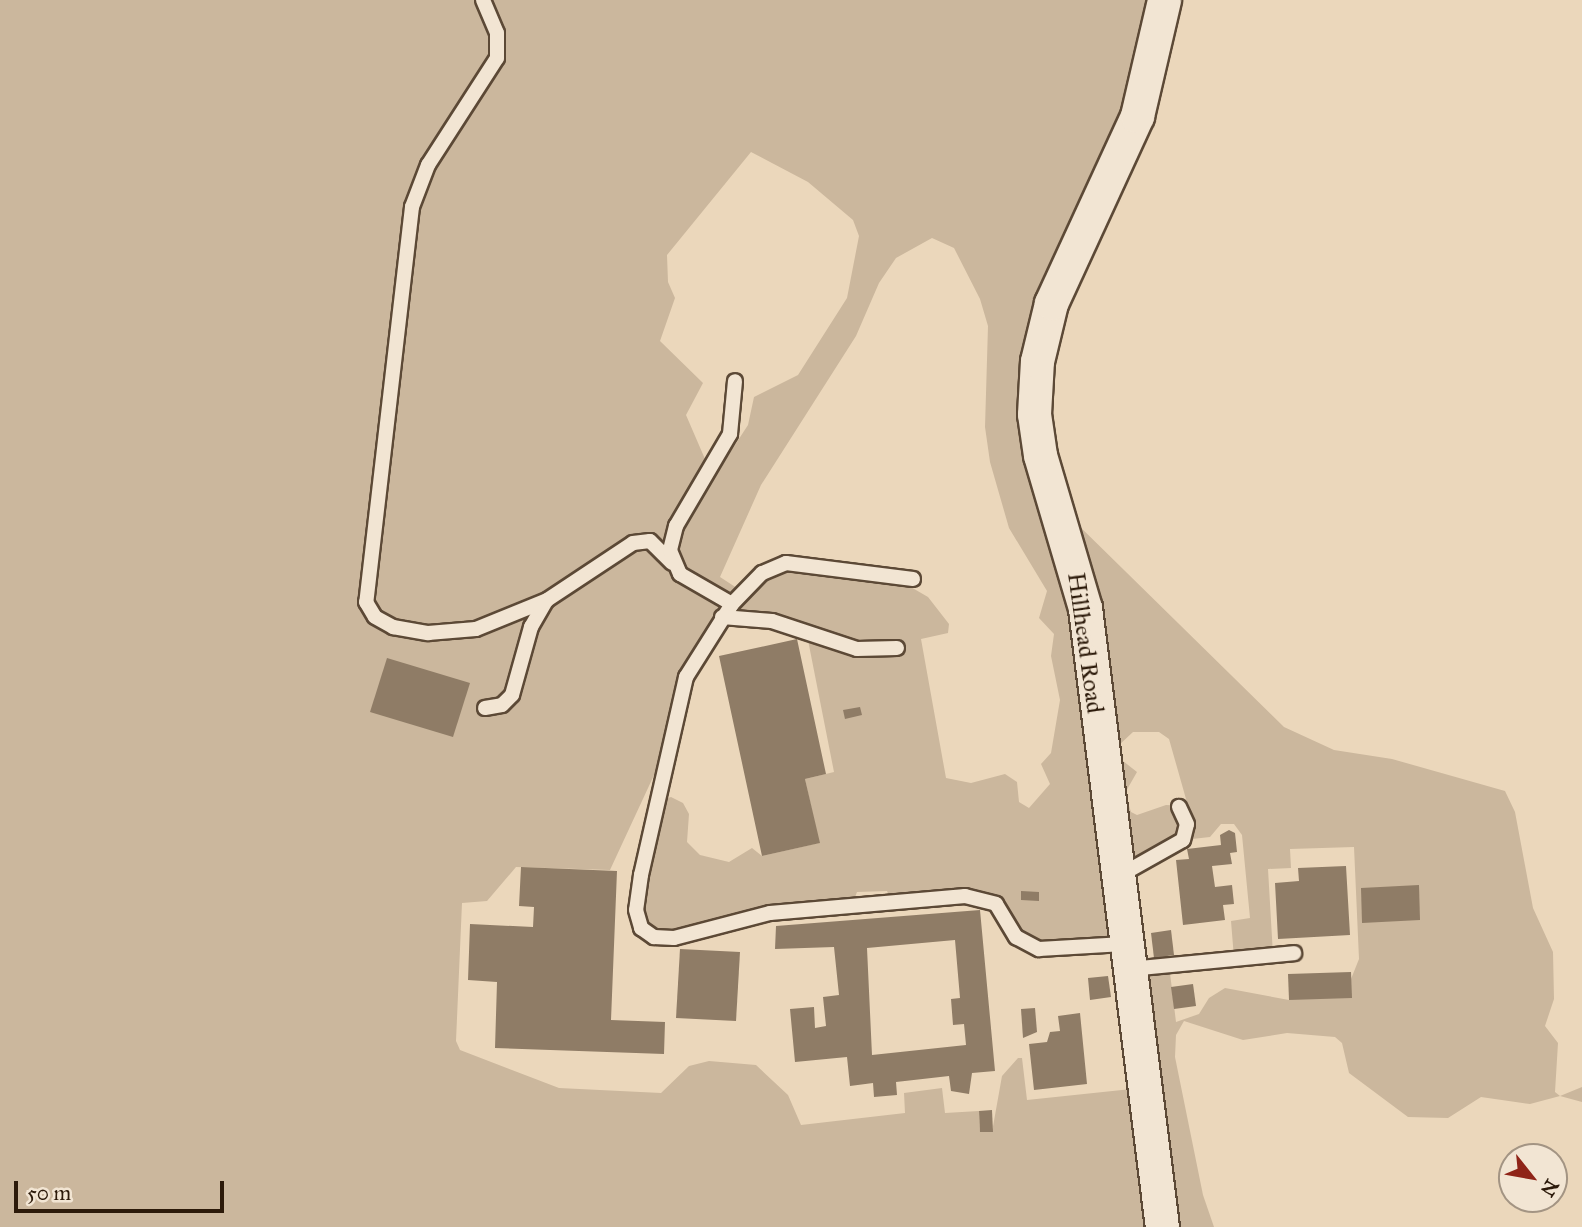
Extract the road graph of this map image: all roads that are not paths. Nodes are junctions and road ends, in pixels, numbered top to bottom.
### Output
1 (483, 0) edge
2 (1164, 0) edge
3 (735, 381) dead end
4 (672, 563) junction
5 (913, 579) dead end
6 (547, 600) junction
7 (732, 604) junction
8 (722, 617) junction
9 (897, 648) dead end
10 (485, 708) dead end
11 (1179, 807) dead end
12 (1114, 878) junction
13 (1294, 953) dead end
14 (1125, 956) junction
15 (1162, 1227) edge

1 - 6 lane
2 - 12 street, Hillhead Road
3 - 4 lane
4 - 6 lane
4 - 7 lane
5 - 7 lane
6 - 10 lane
7 - 8 lane
8 - 9 lane
8 - 14 lane
11 - 12 lane
12 - 14 street, Hillhead Road
13 - 14 lane
14 - 15 street, Hillhead Road

